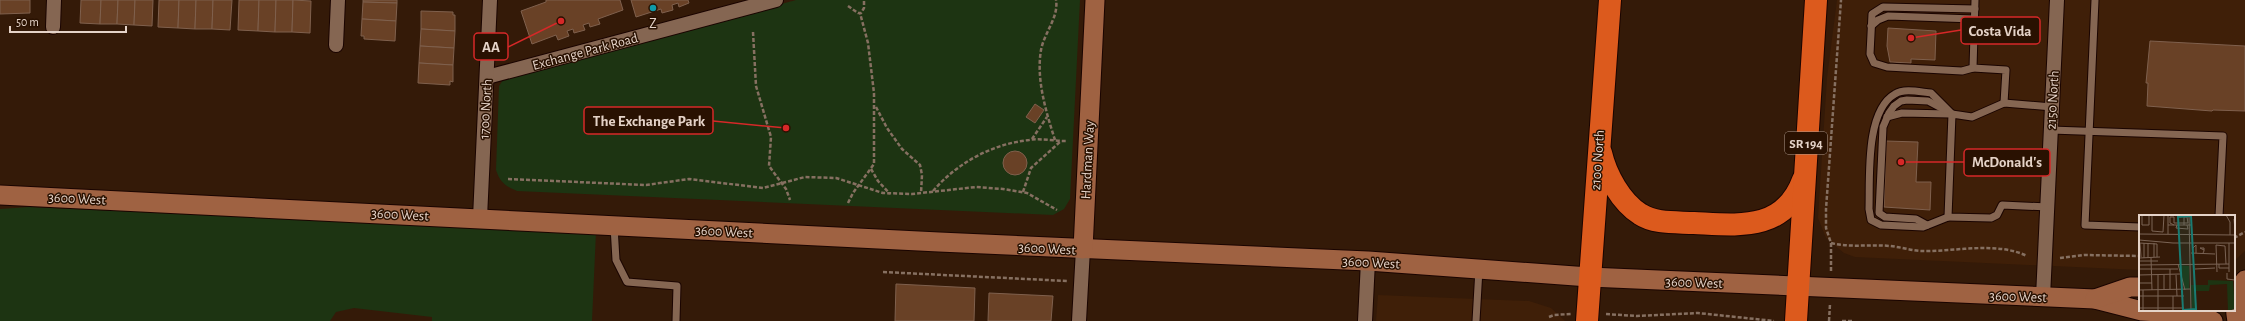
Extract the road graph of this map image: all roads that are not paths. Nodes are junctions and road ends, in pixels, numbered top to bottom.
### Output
1 (54, 0) edge
2 (338, 0) edge
3 (490, 0) edge
4 (776, 0) edge
5 (1095, 0) edge
6 (1610, 0) edge
7 (1816, 0) edge
8 (1975, 0) edge
9 (2057, 0) edge
10 (2095, 0) edge
11 (1975, 9) junction
12 (1974, 19) junction
13 (1871, 26) junction
14 (53, 27) dead end
15 (336, 45) dead end
16 (1973, 68) junction
17 (487, 77) junction
18 (2004, 104) junction
19 (2052, 107) junction
20 (1952, 114) junction
21 (1887, 117) junction
22 (2051, 130) junction
23 (2089, 131) junction
24 (1599, 142) junction
25 (1804, 175) junction
26 (0, 195) edge
27 (2048, 207) junction
28 (2218, 215) edge
29 (1948, 217) junction
30 (480, 218) junction
31 (614, 226) junction
32 (1927, 226) junction
33 (2139, 227) edge
34 (1083, 249) junction
35 (1368, 261) junction
36 (1479, 269) junction
37 (1589, 277) junction
38 (2245, 279) edge
39 (2235, 280) edge
40 (1798, 287) junction
41 (2139, 287) edge
42 (2044, 297) junction
43 (2095, 299) junction
44 (2139, 310) edge
45 (2142, 311) edge
46 (1594, 317) edge
47 (676, 321) edge
48 (1079, 321) edge
49 (1365, 321) edge
50 (1476, 321) edge
51 (1796, 321) edge
52 (2213, 321) edge
53 (2237, 321) edge

1 - 14 street
2 - 15 street
3 - 17 street, 1700 North
4 - 17 street, Exchange Park Road
5 - 34 street, Hardman Way
6 - 24 highway, 2100 North
7 - 25 highway, SR 194
8 - 11 lane
9 - 19 street, 2150 North
10 - 23 lane
11 - 12 lane
11 - 13 lane
12 - 13 lane
12 - 16 lane
13 - 16 lane
16 - 18 lane
17 - 30 street, 1700 North
18 - 19 lane
18 - 20 lane
19 - 22 street, 2150 North
20 - 21 lane
20 - 21 lane
20 - 29 lane
20 - 32 lane
21 - 32 lane
22 - 23 lane
22 - 27 street, 2150 North
23 - 28 lane
23 - 33 lane
24 - 25 highway
24 - 37 highway, 2100 North
25 - 40 highway, SR 194
26 - 30 street, 3600 West
27 - 29 lane
27 - 42 street, 2150 North
29 - 32 lane
30 - 31 street, 3600 West
31 - 34 street, 3600 West
31 - 47 lane
34 - 35 street, 3600 West
34 - 48 street, Hardman Way
35 - 36 street, 3600 West
35 - 49 street
36 - 37 street, 3600 West
36 - 50 lane
37 - 40 street, 3600 West
37 - 46 highway, 2100 North
38 - 39 street
38 - 53 street
40 - 42 street, 3600 West
40 - 51 highway, SR 194
41 - 43 street
42 - 43 street, 3600 West
43 - 44 street
45 - 52 street

